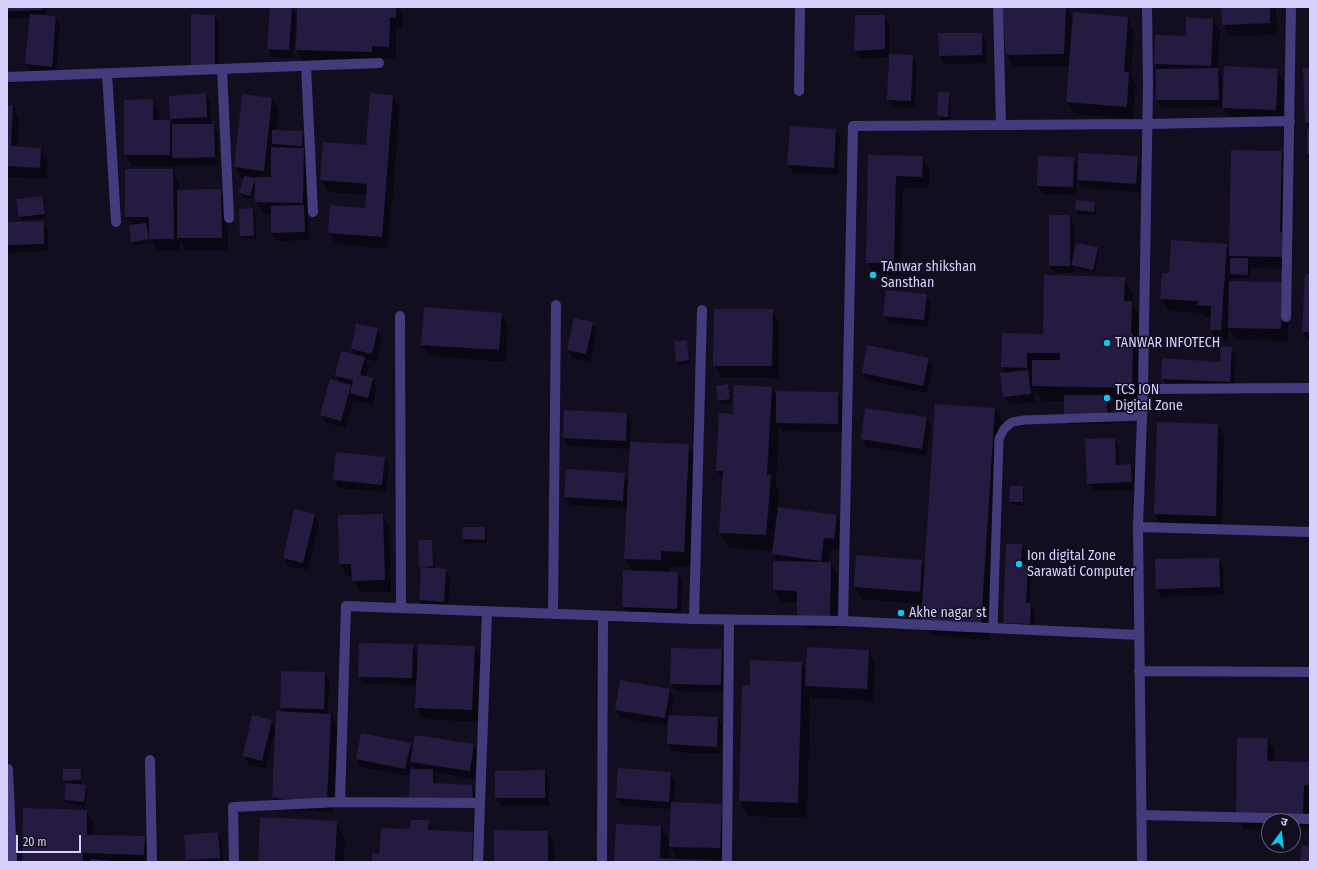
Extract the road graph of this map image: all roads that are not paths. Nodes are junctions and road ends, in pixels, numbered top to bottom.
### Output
1 (800, 7) edge
2 (998, 7) edge
3 (1147, 7) edge
4 (1291, 7) edge
5 (379, 63) dead end
6 (306, 66) junction
7 (222, 69) junction
8 (107, 73) junction
9 (7, 77) edge
10 (799, 91) dead end
11 (1290, 121) junction
12 (1147, 124) junction
13 (1001, 125) junction
14 (313, 212) dead end
15 (229, 218) dead end
16 (116, 222) dead end
17 (556, 304) dead end
18 (702, 310) dead end
19 (400, 316) dead end
20 (1286, 317) dead end
21 (1310, 388) edge
22 (1143, 389) junction
23 (1142, 416) junction
24 (1138, 527) junction
25 (1310, 532) edge
26 (402, 608) junction
27 (487, 612) junction
28 (553, 614) junction
29 (603, 616) junction
30 (694, 619) junction
31 (729, 620) junction
32 (843, 621) junction
33 (993, 628) junction
34 (1139, 634) junction
35 (1139, 671) junction
36 (1310, 672) edge
37 (150, 760) dead end
38 (8, 769) dead end
39 (340, 802) junction
40 (480, 803) junction
41 (1141, 815) junction
42 (1310, 820) edge
43 (12, 862) edge
44 (152, 862) edge
45 (234, 862) edge
46 (478, 862) edge
47 (602, 862) edge
48 (727, 862) edge
49 (1142, 862) edge

1 - 10 street
2 - 13 street
3 - 12 street
4 - 11 street
5 - 6 street
6 - 7 street
6 - 14 street
7 - 8 street
7 - 15 street
8 - 9 street
8 - 16 street
11 - 12 street
11 - 20 street
12 - 13 street
12 - 22 street
13 - 32 street
17 - 28 street
18 - 30 street
19 - 26 street
21 - 22 street
22 - 23 street
23 - 24 street
23 - 33 lane
24 - 25 street
24 - 34 street
26 - 27 street
26 - 39 street
27 - 28 street
27 - 40 street
28 - 29 street
29 - 30 street
29 - 47 street
30 - 31 street
31 - 32 street
31 - 48 street
32 - 33 street
33 - 34 street
34 - 35 street
35 - 36 street
35 - 41 street
37 - 44 street
38 - 43 street
39 - 40 street
39 - 45 street
40 - 46 street
41 - 42 street
41 - 49 street

